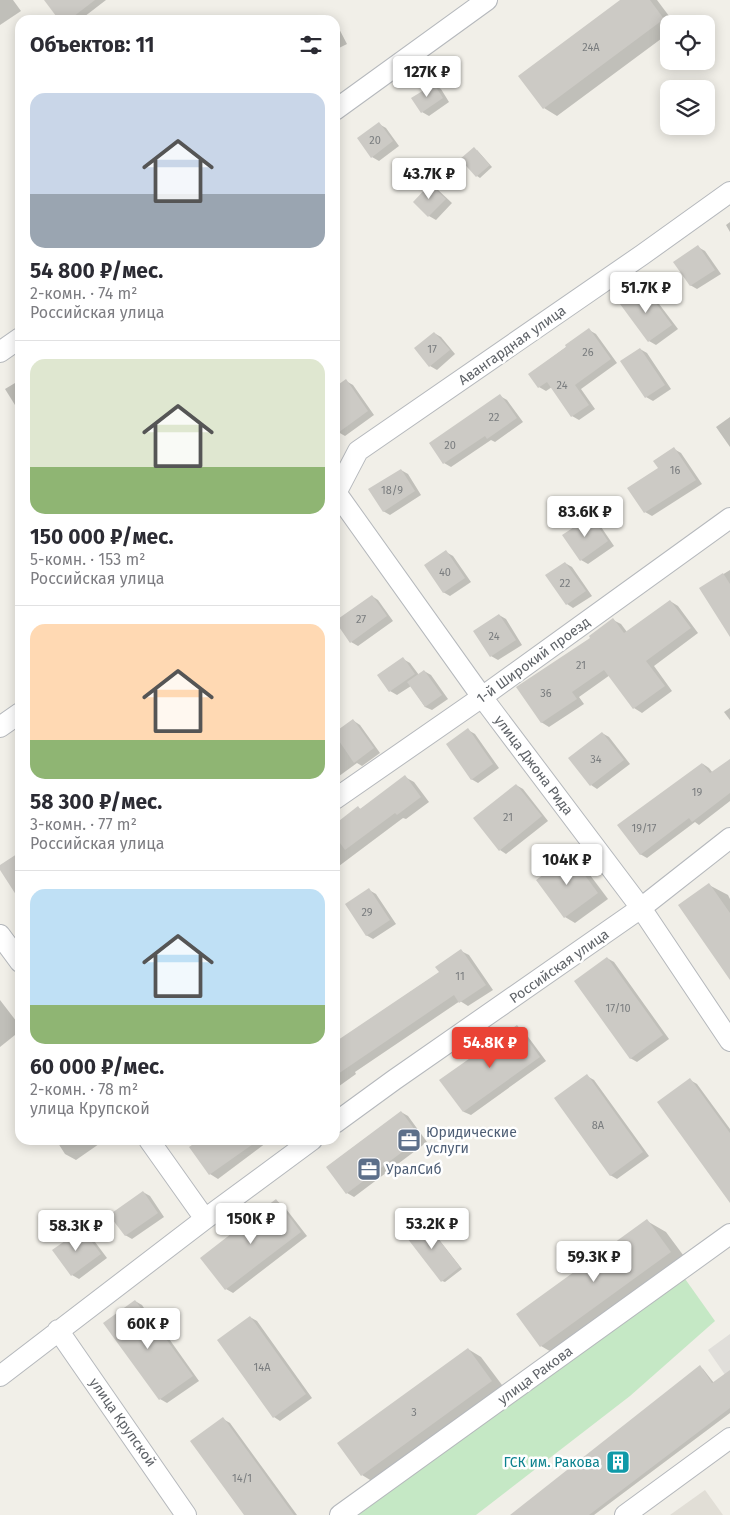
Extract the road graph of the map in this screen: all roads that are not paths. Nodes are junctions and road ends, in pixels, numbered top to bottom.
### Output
1 (487, 0) edge
2 (340, 106) edge
3 (730, 192) edge
4 (15, 342) edge
5 (0, 352) edge
6 (340, 485) edge
7 (340, 499) edge
8 (730, 518) edge
9 (482, 697) junction
10 (15, 716) edge
11 (0, 727) edge
12 (340, 796) edge
13 (730, 838) edge
14 (641, 908) junction
15 (0, 935) edge
16 (15, 955) edge
17 (730, 1042) edge
18 (340, 1119) edge
19 (153, 1145) edge
20 (305, 1145) edge
21 (205, 1219) junction
22 (730, 1234) edge
23 (58, 1330) junction
24 (0, 1376) edge
25 (730, 1438) edge
26 (186, 1515) edge
27 (340, 1515) edge
28 (625, 1515) edge

1 - 2 street
3 - 6 street, Авангардная улица
4 - 5 street
7 - 9 street, улица Джона Рида
8 - 9 street, 1-й Широкий проезд
9 - 12 street, 1-й Широкий проезд
9 - 14 street, улица Джона Рида
10 - 11 street
13 - 14 street, Российская улица
14 - 17 street, улица Джона Рида
14 - 18 street, Российская улица
15 - 16 street
19 - 21 street
20 - 21 street
21 - 23 street
22 - 27 street, улица Ракова
23 - 24 street
23 - 26 street, улица Крупской
25 - 28 street

